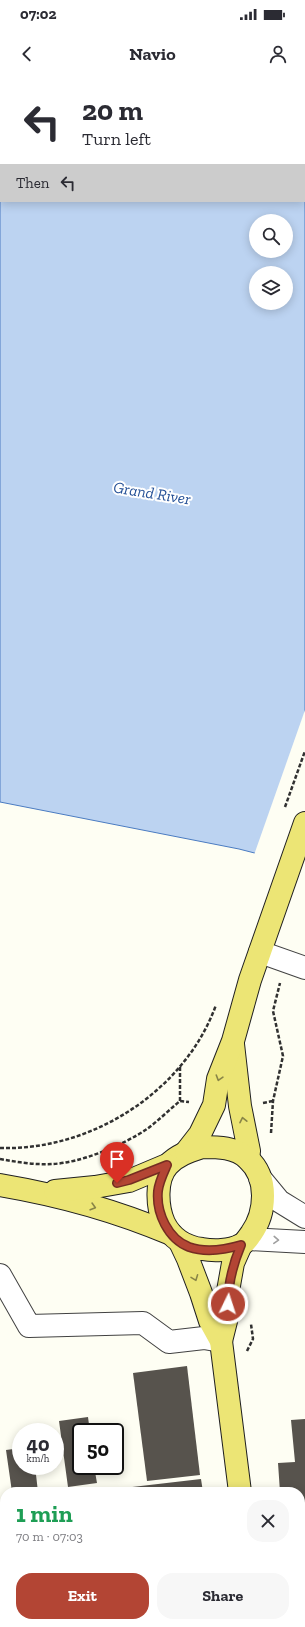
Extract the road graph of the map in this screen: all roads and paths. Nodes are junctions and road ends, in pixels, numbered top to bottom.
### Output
1 (305, 823) edge
2 (260, 952) junction
3 (305, 968) edge
4 (217, 1004) dead end
5 (273, 1011) dead end
6 (233, 1041) junction
7 (180, 1067) junction
8 (271, 1140) dead end
9 (0, 1148) edge
10 (186, 1152) junction
11 (0, 1159) edge
12 (248, 1159) junction
13 (167, 1165) junction
14 (260, 1178) junction
15 (0, 1185) edge
16 (42, 1192) junction
17 (305, 1217) edge
18 (175, 1238) junction
19 (244, 1242) junction
20 (305, 1242) edge
21 (0, 1275) edge
22 (250, 1318) dead end
23 (253, 1339) dead end
24 (221, 1341) junction
25 (239, 1487) edge

1 - 2 main road
2 - 3 street
2 - 6 main road
4 - 7 path
5 - 8 path
6 -> 10 main road
12 -> 6 main road
7 - 9 path
7 - 11 path
10 - 12 main road
10 - 13 main road
12 - 14 main road
13 - 16 main road
13 - 18 main road
14 - 17 street
14 - 19 main road
15 - 16 main road
16 -> 18 main road
18 - 19 main road
18 -> 24 main road
19 -> 20 street
19 - 24 main road
21 - 24 street
22 - 23 path
24 - 25 main road

